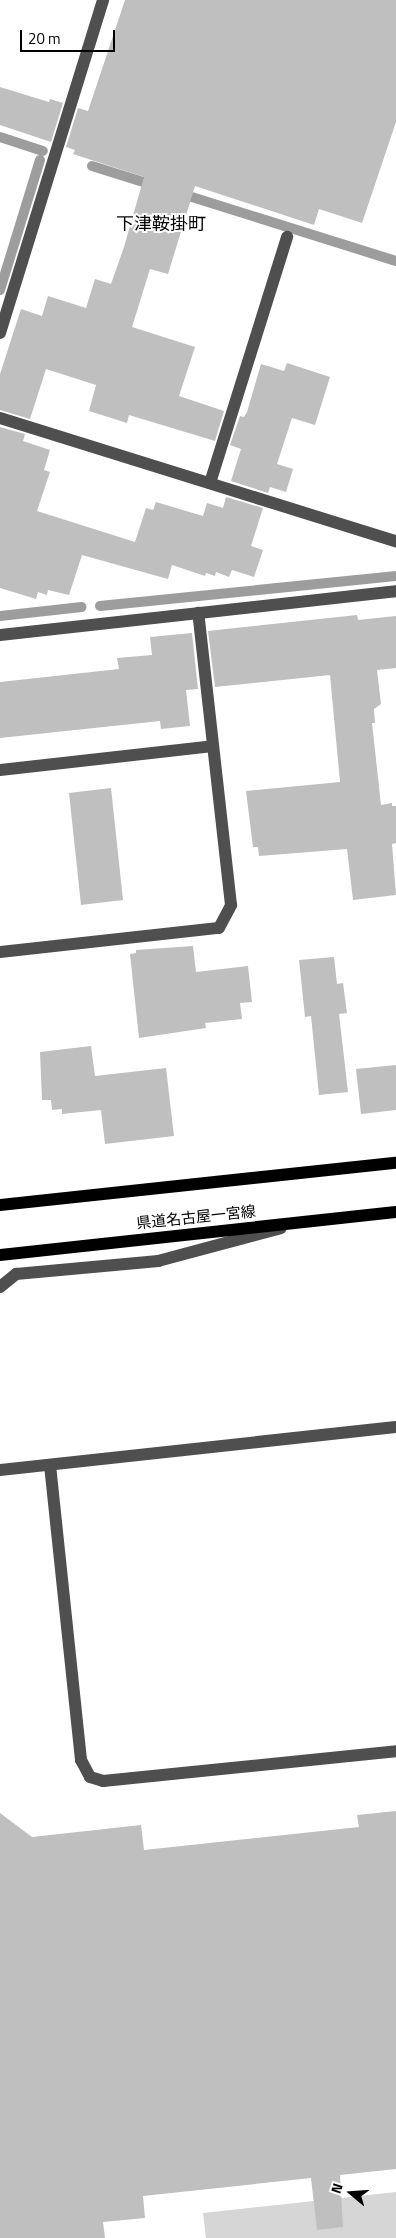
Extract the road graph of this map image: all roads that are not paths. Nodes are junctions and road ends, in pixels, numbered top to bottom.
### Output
1 (103, 0) edge
2 (286, 237) dead end
3 (0, 333) edge
4 (0, 418) edge
5 (210, 483) junction
6 (396, 541) edge
7 (396, 590) edge
8 (198, 613) junction
9 (0, 635) edge
10 (213, 746) junction
11 (0, 770) edge
12 (0, 952) edge
13 (396, 1163) edge
14 (0, 1205) edge
15 (396, 1212) edge
16 (308, 1221) junction
17 (0, 1255) edge
18 (0, 1287) edge
19 (396, 1427) edge
20 (50, 1465) junction
21 (0, 1470) edge
22 (396, 1751) edge

1 - 3 street
2 - 5 street
4 - 5 street
5 - 6 street
7 - 8 street
8 - 9 street
8 - 10 street
10 - 11 street
10 - 12 street
13 - 14 main road
15 - 16 main road, 県道名古屋一宮線
16 - 17 main road, 県道名古屋一宮線
16 - 18 street
19 - 20 street
20 - 21 street
20 - 22 street

